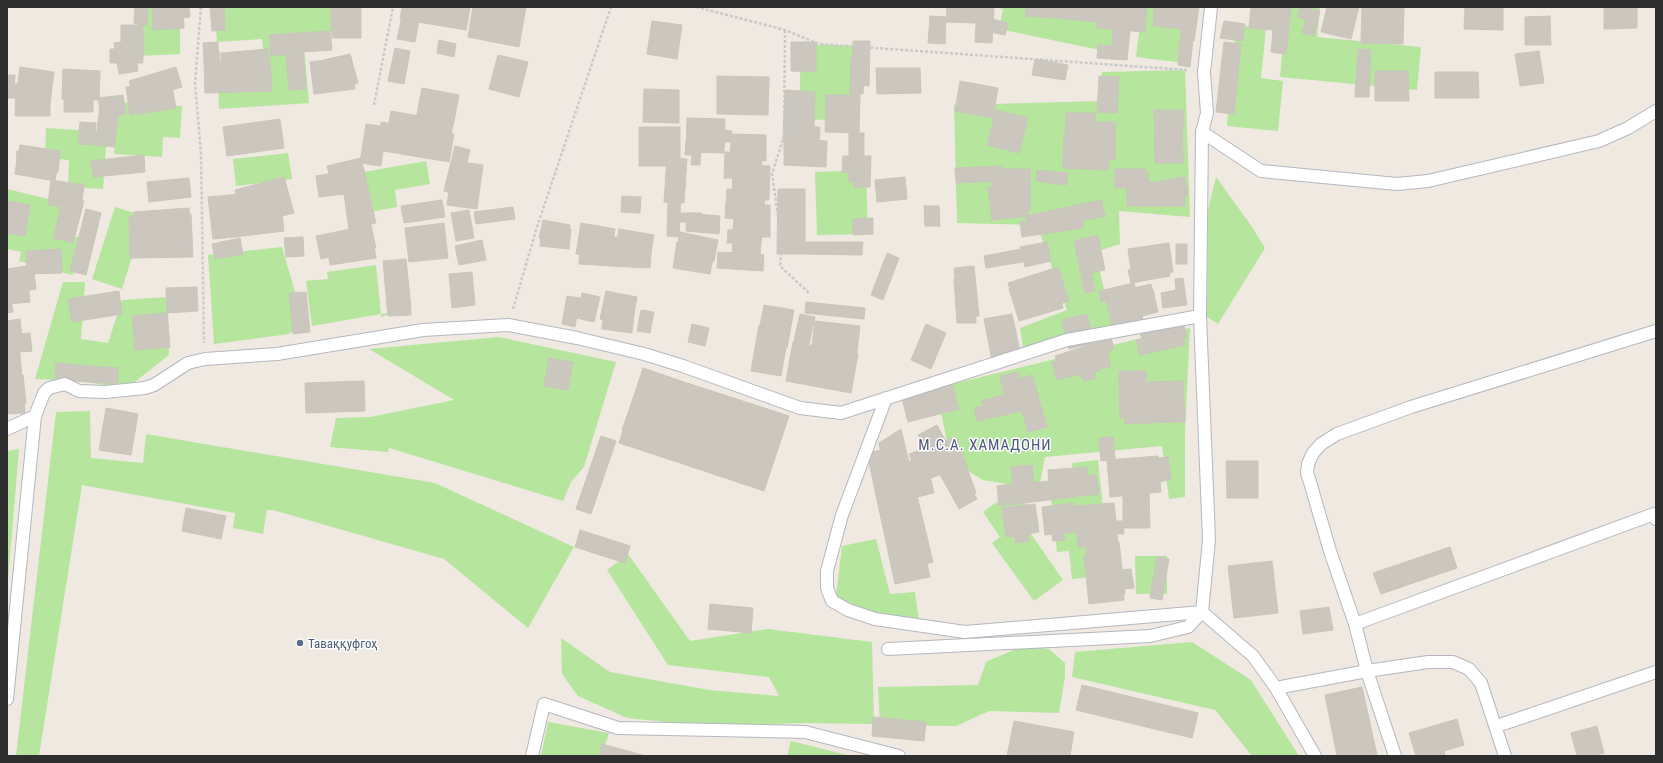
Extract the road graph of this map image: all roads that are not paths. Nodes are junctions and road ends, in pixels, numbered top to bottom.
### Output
1 (1211, 7) edge
2 (1656, 111) edge
3 (1202, 132) junction
4 (1200, 316) junction
5 (1656, 331) edge
6 (886, 398) junction
7 (35, 416) junction
8 (7, 429) edge
9 (1656, 519) edge
10 (1202, 612) junction
11 (1355, 624) junction
12 (888, 649) dead end
13 (1367, 671) junction
14 (1656, 672) edge
15 (1276, 688) junction
16 (7, 699) edge
17 (1497, 726) junction
18 (532, 756) edge
19 (899, 756) edge
20 (1315, 756) edge
21 (1395, 756) edge
22 (1505, 756) edge

1 - 3 lane
2 - 3 lane
3 - 4 lane
4 - 6 lane
4 - 10 lane
5 - 11 lane
6 - 7 lane
6 - 10 lane
7 - 8 lane
7 - 16 lane
9 - 11 lane
10 - 12 lane
10 - 15 lane
11 - 13 lane
13 - 15 lane
13 - 17 lane
13 - 21 lane
14 - 17 lane
15 - 20 lane
17 - 22 lane
18 - 19 lane

